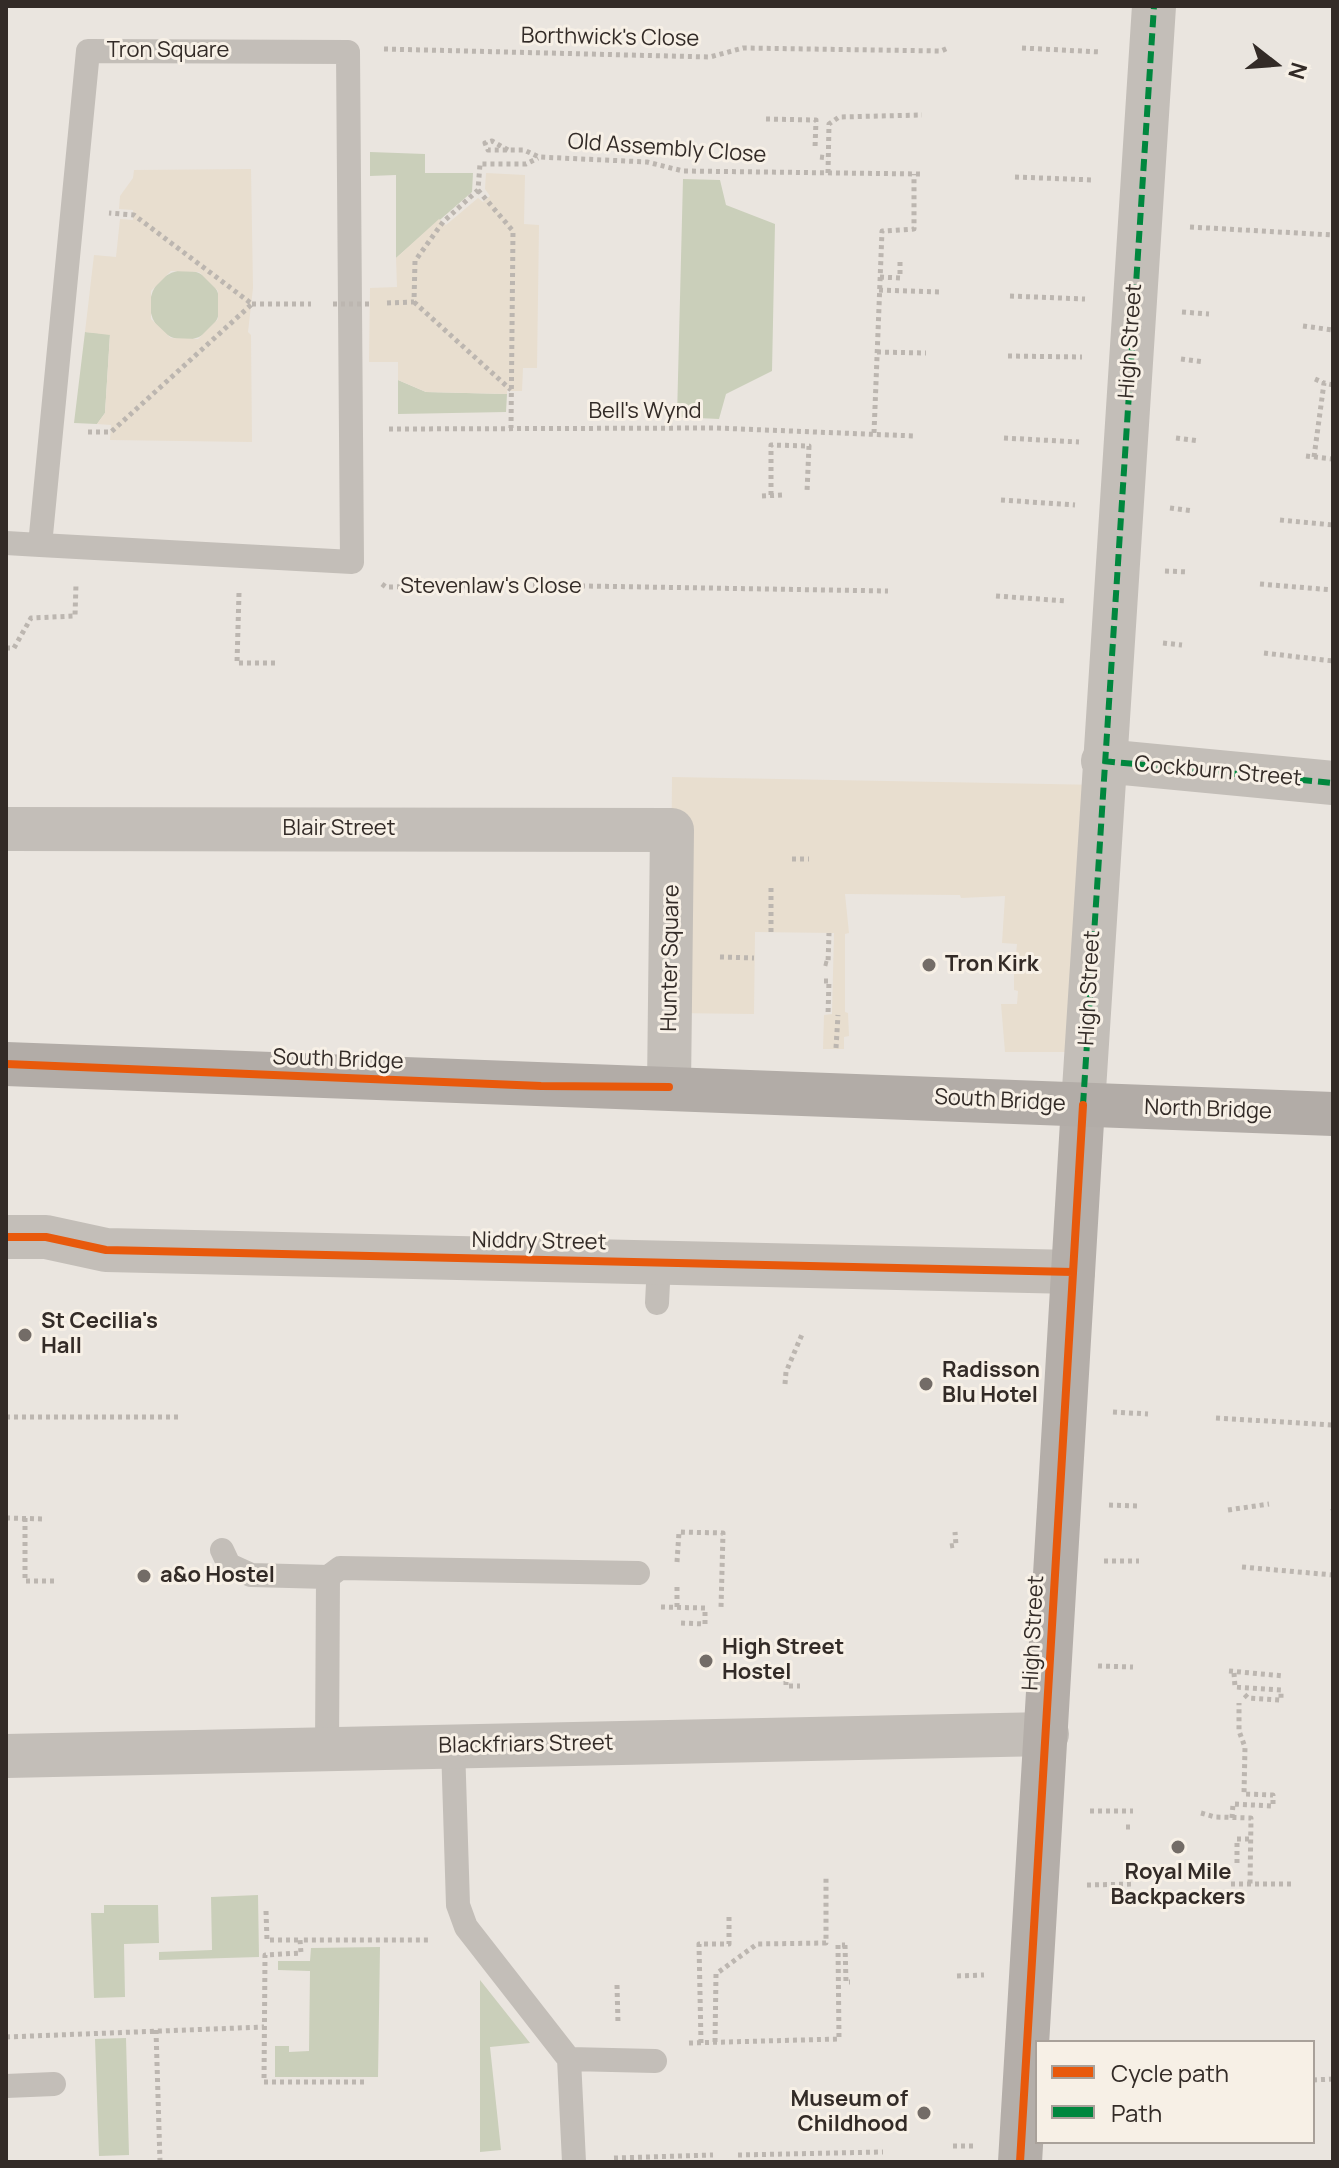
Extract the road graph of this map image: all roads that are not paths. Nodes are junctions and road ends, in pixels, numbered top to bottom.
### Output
1 (1154, 6) edge
2 (6, 543) edge
3 (40, 545) junction
4 (1103, 761) junction
5 (1333, 783) edge
6 (6, 829) edge
7 (672, 830) joint
8 (6, 1064) edge
9 (669, 1087) junction
10 (1083, 1105) junction
11 (1333, 1114) edge
12 (6, 1237) edge
13 (1073, 1272) junction
14 (222, 1550) dead end
15 (638, 1573) dead end
16 (328, 1577) junction
17 (1047, 1734) junction
18 (453, 1746) junction
19 (327, 1749) junction
20 (6, 1756) edge
21 (569, 2059) junction
22 (655, 2061) dead end
23 (54, 2084) dead end
24 (6, 2086) edge
25 (568, 2161) edge
26 (1020, 2162) edge

1 - 4 street, High Street
2 - 3 lane
3 - 3 lane, Tron Square
4 - 5 street, Cockburn Street
4 - 10 street, High Street
6 - 7 street, Blair Street
7 - 9 street, Hunter Square
8 - 9 main road, South Bridge
9 - 10 main road, South Bridge
10 - 11 main road, North Bridge
10 - 13 street, High Street
12 - 13 street, Niddry Street
13 - 17 street, High Street
14 - 16 lane
15 - 16 lane
16 - 19 lane
17 - 18 street, Blackfriars Street
17 - 26 street, High Street
18 - 19 street, Blackfriars Street
18 - 21 lane
19 - 20 street, Blackfriars Street
21 - 22 lane
21 - 25 lane
23 - 24 lane

